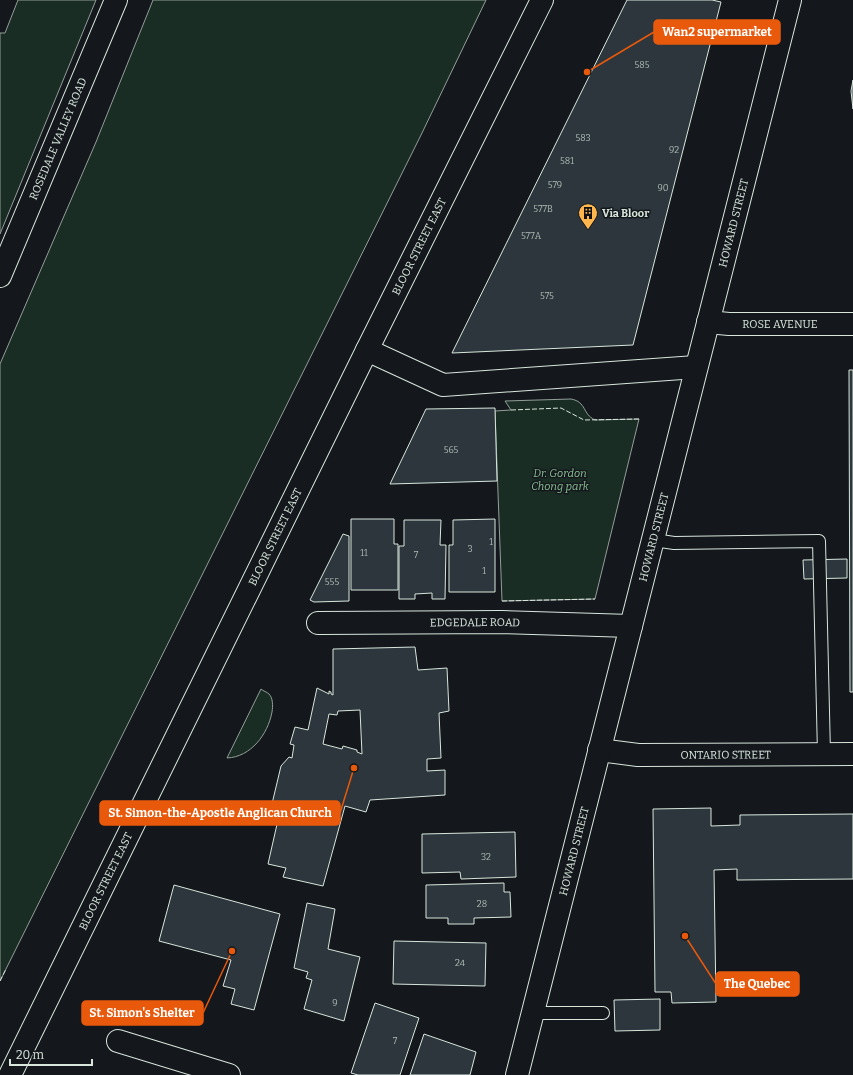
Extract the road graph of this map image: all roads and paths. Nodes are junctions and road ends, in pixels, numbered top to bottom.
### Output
1 (116, 0) edge
2 (542, 0) edge
3 (790, 0) edge
4 (0, 276) edge
5 (708, 322) junction
6 (853, 324) edge
7 (367, 350) junction
8 (696, 367) junction
9 (654, 540) junction
10 (318, 623) dead end
11 (631, 626) junction
12 (599, 750) junction
13 (824, 754) junction
14 (853, 754) edge
15 (532, 1013) junction
16 (603, 1013) dead end
17 (118, 1041) dead end
18 (10, 1075) edge
19 (229, 1075) edge
20 (517, 1075) edge

1 - 4 street, ROSEDALE VALLEY ROAD
2 - 7 street, BLOOR STREET EAST
3 - 5 street, HOWARD STREET
5 - 6 street, ROSE AVENUE
5 - 8 street, HOWARD STREET
7 - 8 street
7 - 18 street, BLOOR STREET EAST
8 - 9 street, HOWARD STREET
9 - 11 street, HOWARD STREET
9 - 13 lane
10 - 11 street, EDGEDALE ROAD
11 - 12 street, HOWARD STREET
12 - 13 street, ONTARIO STREET
12 - 15 street, HOWARD STREET
13 - 14 street, ONTARIO STREET
15 - 16 lane
15 - 20 street, HOWARD STREET
17 - 19 street

